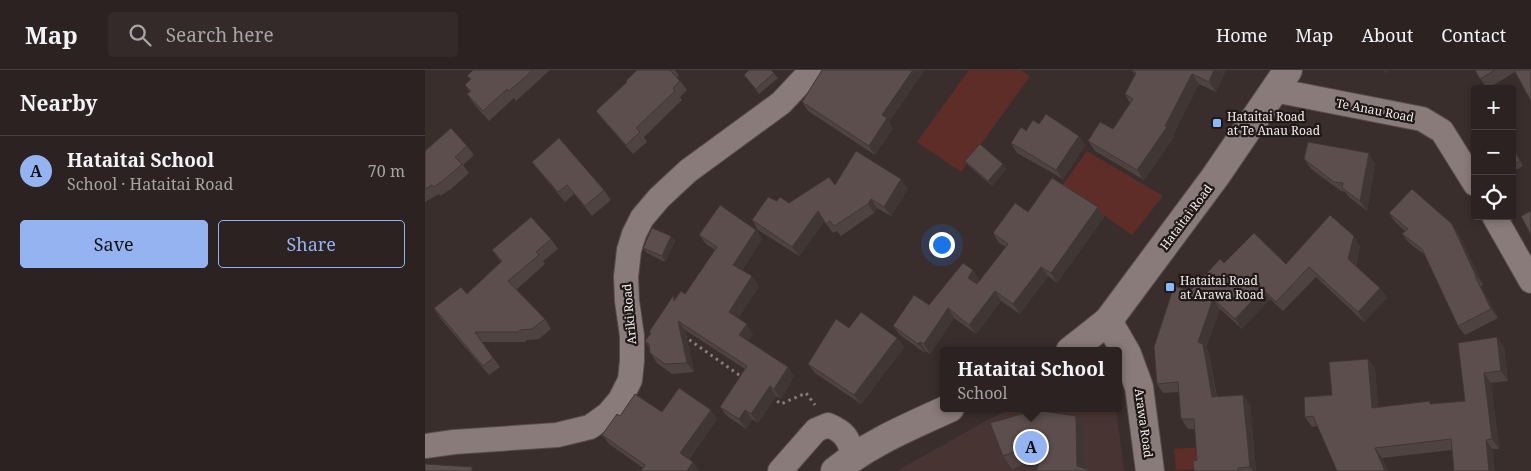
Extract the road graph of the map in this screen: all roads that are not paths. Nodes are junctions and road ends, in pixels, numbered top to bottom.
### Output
1 (812, 70) edge
2 (1281, 80) edge
3 (1471, 178) edge
4 (1495, 220) edge
5 (1531, 281) edge
6 (1108, 322) junction
7 (1075, 347) edge
8 (941, 412) edge
9 (425, 446) edge
10 (844, 463) edge
11 (780, 471) edge
12 (1151, 471) edge

1 - 9 street, Ariki Road
2 - 3 street, Te Anau Road
2 - 6 street, Hataitai Road
4 - 5 street
6 - 7 street, Hataitai Road
6 - 12 street, Arawa Road
8 - 10 street
10 - 11 street

